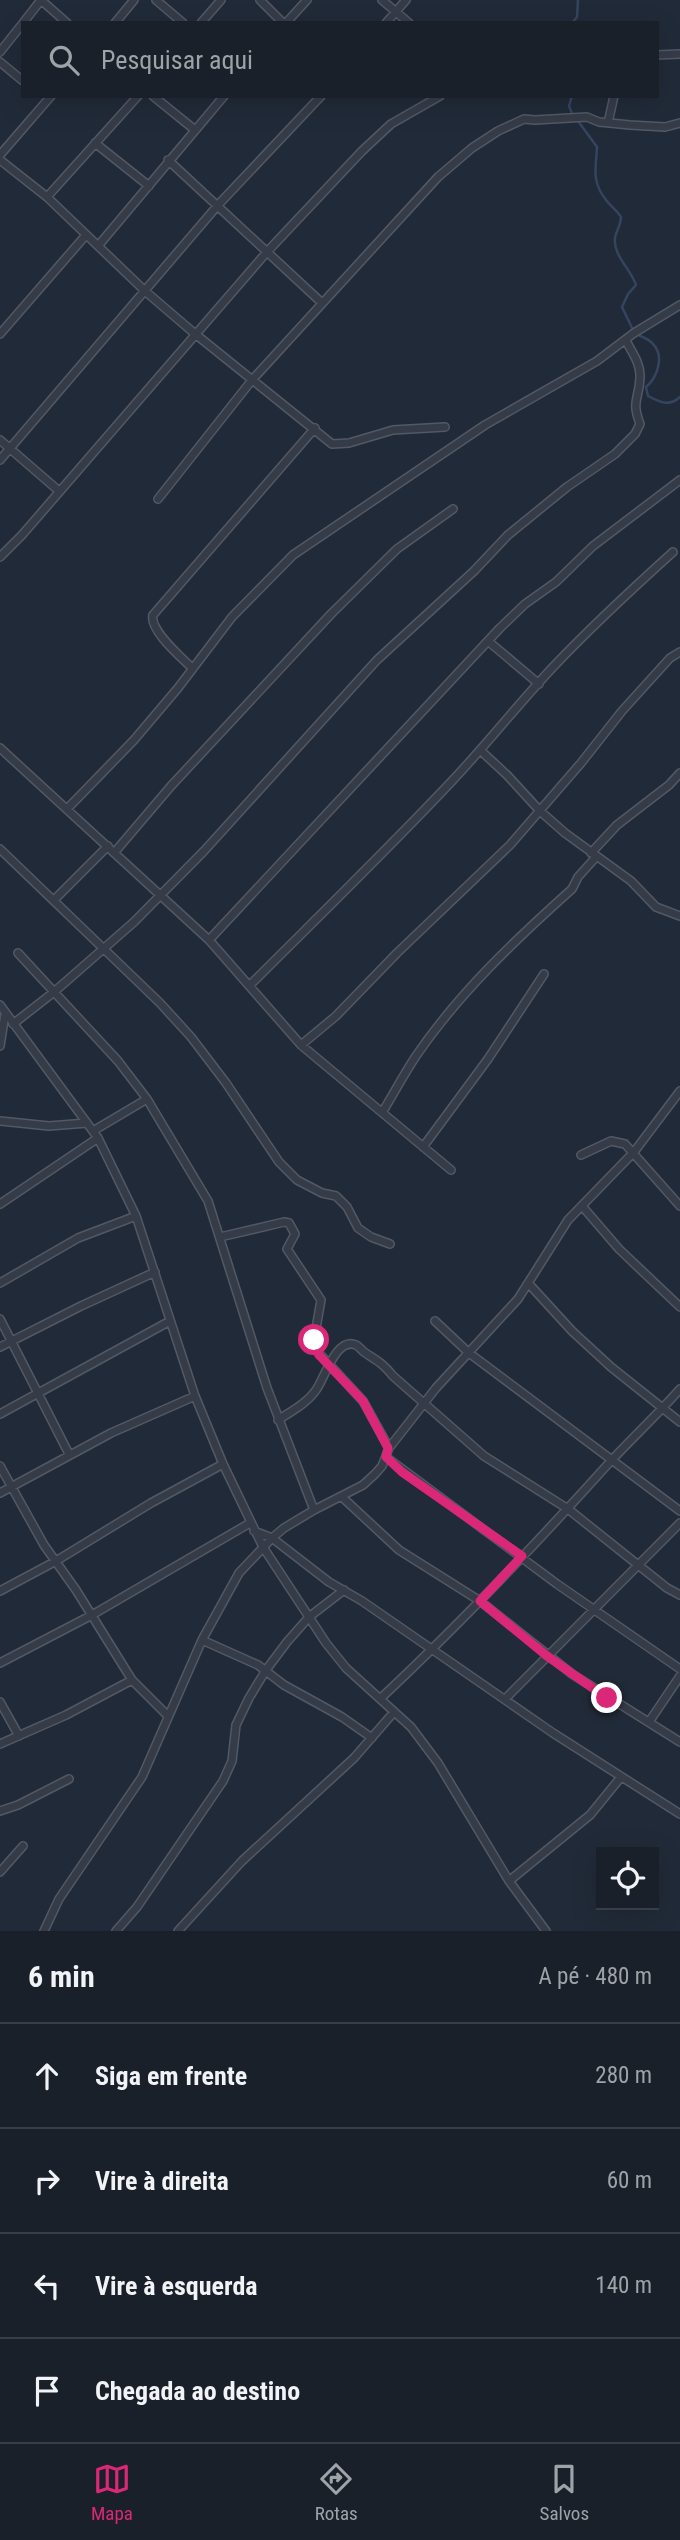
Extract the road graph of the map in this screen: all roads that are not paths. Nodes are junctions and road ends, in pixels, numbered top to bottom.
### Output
1 (41, 0) edge
2 (134, 0) edge
3 (156, 0) edge
4 (221, 0) edge
5 (260, 0) edge
6 (307, 0) edge
7 (382, 0) edge
8 (406, 0) edge
9 (395, 12) junction
10 (25, 21) edge
11 (65, 21) edge
12 (117, 21) edge
13 (181, 21) edge
14 (203, 21) edge
15 (283, 21) edge
16 (287, 21) edge
17 (388, 21) edge
18 (406, 21) edge
19 (21, 26) edge
20 (0, 52) edge
21 (680, 54) edge
22 (659, 55) edge
23 (0, 62) edge
24 (21, 79) edge
25 (46, 98) edge
26 (136, 98) edge
27 (155, 98) edge
28 (222, 98) edge
29 (319, 98) edge
30 (436, 98) edge
31 (614, 98) edge
32 (608, 123) junction
33 (680, 123) edge
34 (195, 130) junction
35 (95, 144) junction
36 (168, 160) junction
37 (1, 163) edge
38 (149, 186) junction
39 (47, 197) junction
40 (218, 205) junction
41 (86, 235) junction
42 (98, 246) junction
43 (265, 253) junction
44 (145, 291) junction
45 (322, 303) junction
46 (680, 304) edge
47 (194, 333) junction
48 (0, 334) edge
49 (626, 341) junction
50 (252, 380) junction
51 (445, 427) dead end
52 (315, 429) junction
53 (0, 440) edge
54 (10, 448) junction
55 (0, 460) edge
56 (680, 480) edge
57 (60, 491) junction
58 (158, 499) dead end
59 (453, 509) dead end
60 (673, 552) dead end
61 (0, 556) edge
62 (488, 641) junction
63 (680, 652) edge
64 (192, 668) junction
65 (539, 684) junction
66 (0, 748) edge
67 (480, 750) junction
68 (680, 774) edge
69 (67, 809) junction
70 (540, 811) junction
71 (0, 849) edge
72 (111, 850) junction
73 (594, 855) junction
74 (161, 894) junction
75 (55, 899) junction
76 (680, 916) edge
77 (209, 940) junction
78 (103, 950) junction
79 (18, 953) dead end
80 (544, 974) dead end
81 (250, 985) junction
82 (54, 992) junction
83 (0, 1005) edge
84 (5, 1014) junction
85 (13, 1024) junction
86 (301, 1045) junction
87 (0, 1046) edge
88 (680, 1091) edge
89 (147, 1099) junction
90 (383, 1111) junction
91 (0, 1121) edge
92 (87, 1123) junction
93 (96, 1134) junction
94 (424, 1147) junction
95 (634, 1153) junction
96 (581, 1155) dead end
97 (451, 1170) dead end
98 (0, 1204) edge
99 (582, 1206) junction
100 (680, 1206) edge
101 (136, 1216) junction
102 (220, 1237) junction
103 (390, 1244) dead end
104 (155, 1272) junction
105 (0, 1283) edge
106 (528, 1284) junction
107 (680, 1307) edge
108 (0, 1319) edge
109 (170, 1321) junction
110 (435, 1321) dead end
111 (13, 1341) junction
112 (0, 1347) edge
113 (468, 1353) junction
114 (328, 1364) junction
115 (680, 1389) edge
116 (37, 1394) junction
117 (195, 1396) junction
118 (424, 1405) junction
119 (664, 1408) junction
120 (0, 1414) edge
121 (278, 1420) junction
122 (680, 1422) edge
123 (388, 1448) junction
124 (69, 1454) junction
125 (386, 1457) junction
126 (612, 1460) junction
127 (223, 1464) junction
128 (0, 1466) edge
129 (12, 1486) junction
130 (0, 1493) edge
131 (342, 1497) junction
132 (568, 1509) junction
133 (314, 1510) junction
134 (680, 1511) edge
135 (680, 1523) edge
136 (252, 1527) junction
137 (272, 1538) junction
138 (263, 1547) junction
139 (522, 1556) junction
140 (56, 1561) junction
141 (638, 1566) junction
142 (344, 1590) junction
143 (0, 1591) edge
144 (680, 1595) edge
145 (480, 1601) junction
146 (595, 1610) junction
147 (92, 1615) junction
148 (309, 1617) junction
149 (202, 1640) junction
150 (432, 1650) junction
151 (547, 1656) junction
152 (0, 1663) edge
153 (680, 1669) edge
154 (266, 1670) junction
155 (680, 1676) edge
156 (132, 1679) junction
157 (381, 1698) junction
158 (505, 1699) junction
159 (0, 1702) edge
160 (394, 1712) junction
161 (169, 1716) junction
162 (649, 1722) junction
163 (19, 1736) junction
164 (372, 1738) junction
165 (680, 1742) edge
166 (0, 1744) edge
167 (621, 1777) junction
168 (69, 1779) dead end
169 (0, 1811) edge
170 (680, 1814) edge
171 (23, 1846) dead end
172 (0, 1872) edge
173 (509, 1881) junction
174 (44, 1931) edge
175 (116, 1931) edge
176 (177, 1931) edge
177 (546, 1931) edge

1 - 10 street
1 - 11 street
2 - 12 street
3 - 13 street
4 - 14 street
5 - 15 street
6 - 16 street
7 - 9 street
8 - 9 street
9 - 17 street
9 - 18 street
19 - 20 street
21 - 22 street
23 - 24 street
25 - 37 street
26 - 35 street
27 - 34 street
28 - 34 street
29 - 40 street
30 - 43 street
31 - 32 street
32 - 33 street
32 - 45 street
34 - 36 street
35 - 38 street
35 - 39 street
36 - 38 street
36 - 40 street
37 - 39 street
38 - 42 street
39 - 41 street
40 - 43 street
40 - 44 street
41 - 42 street
41 - 48 street
42 - 44 street
43 - 45 street
43 - 47 street
44 - 47 street
44 - 54 street
45 - 50 street
46 - 49 street
47 - 50 street
47 - 57 street
49 - 64 street
49 - 74 street
50 - 52 street
50 - 58 street
51 - 52 street
52 - 64 street
53 - 54 street
54 - 55 street
54 - 57 street
56 - 62 street
57 - 61 street
59 - 72 street
60 - 65 street
62 - 65 street
62 - 77 street
63 - 70 street
64 - 69 street
65 - 67 street
66 - 69 street
67 - 70 street
67 - 81 street
68 - 73 street
69 - 72 street
70 - 73 street
70 - 86 street
71 - 75 street
72 - 74 street
72 - 75 street
73 - 76 street
73 - 90 street
74 - 77 street
74 - 78 street
75 - 78 street
77 - 81 street
78 - 82 street
78 - 103 street
79 - 82 street
80 - 94 street
81 - 86 street
82 - 85 street
82 - 89 street
83 - 84 street
84 - 85 street
84 - 87 street
85 - 92 street
86 - 90 street
88 - 95 street
89 - 93 street
89 - 102 street
90 - 94 street
91 - 92 street
92 - 93 street
93 - 98 street
93 - 101 street
94 - 97 street
95 - 96 street
95 - 99 street
95 - 100 street
99 - 106 street
99 - 107 street
101 - 104 street
101 - 105 street
102 - 114 street
102 - 121 street
104 - 109 street
104 - 111 street
106 - 113 street
106 - 119 street
108 - 111 street
109 - 116 street
109 - 117 street
110 - 113 street
111 - 112 street
111 - 116 street
113 - 118 street
113 - 126 street
114 - 118 street
114 - 121 street
114 - 123 street
115 - 119 street
116 - 120 street
116 - 124 street
117 - 124 street
117 - 127 street
118 - 123 street
118 - 132 street
119 - 122 street
119 - 126 street
121 - 133 street
123 - 125 street
124 - 129 street
125 - 131 street
125 - 139 street
126 - 132 street
126 - 134 street
127 - 136 street
127 - 140 street
128 - 129 street
129 - 130 street
129 - 140 street
131 - 133 street
131 - 145 street
132 - 139 street
132 - 141 street
133 - 137 street
135 - 141 street
136 - 137 street
136 - 138 street
136 - 147 street
137 - 138 street
137 - 142 street
138 - 148 street
138 - 149 street
139 - 145 street
139 - 146 street
140 - 143 street
140 - 147 street
141 - 144 street
141 - 146 street
142 - 148 street
142 - 150 street
145 - 150 street
145 - 151 street
146 - 151 street
146 - 153 street
147 - 152 street
147 - 156 street
148 - 154 street
148 - 157 street
149 - 154 street
149 - 161 street
150 - 157 street
150 - 158 street
151 - 158 street
151 - 162 street
154 - 164 street
154 - 175 street
155 - 162 street
156 - 161 street
156 - 163 street
157 - 160 street
158 - 167 street
159 - 163 street
160 - 164 street
160 - 173 street
161 - 174 street
162 - 165 street
163 - 166 street
164 - 176 street
167 - 170 street
167 - 173 street
168 - 169 street
171 - 172 street
173 - 177 street

